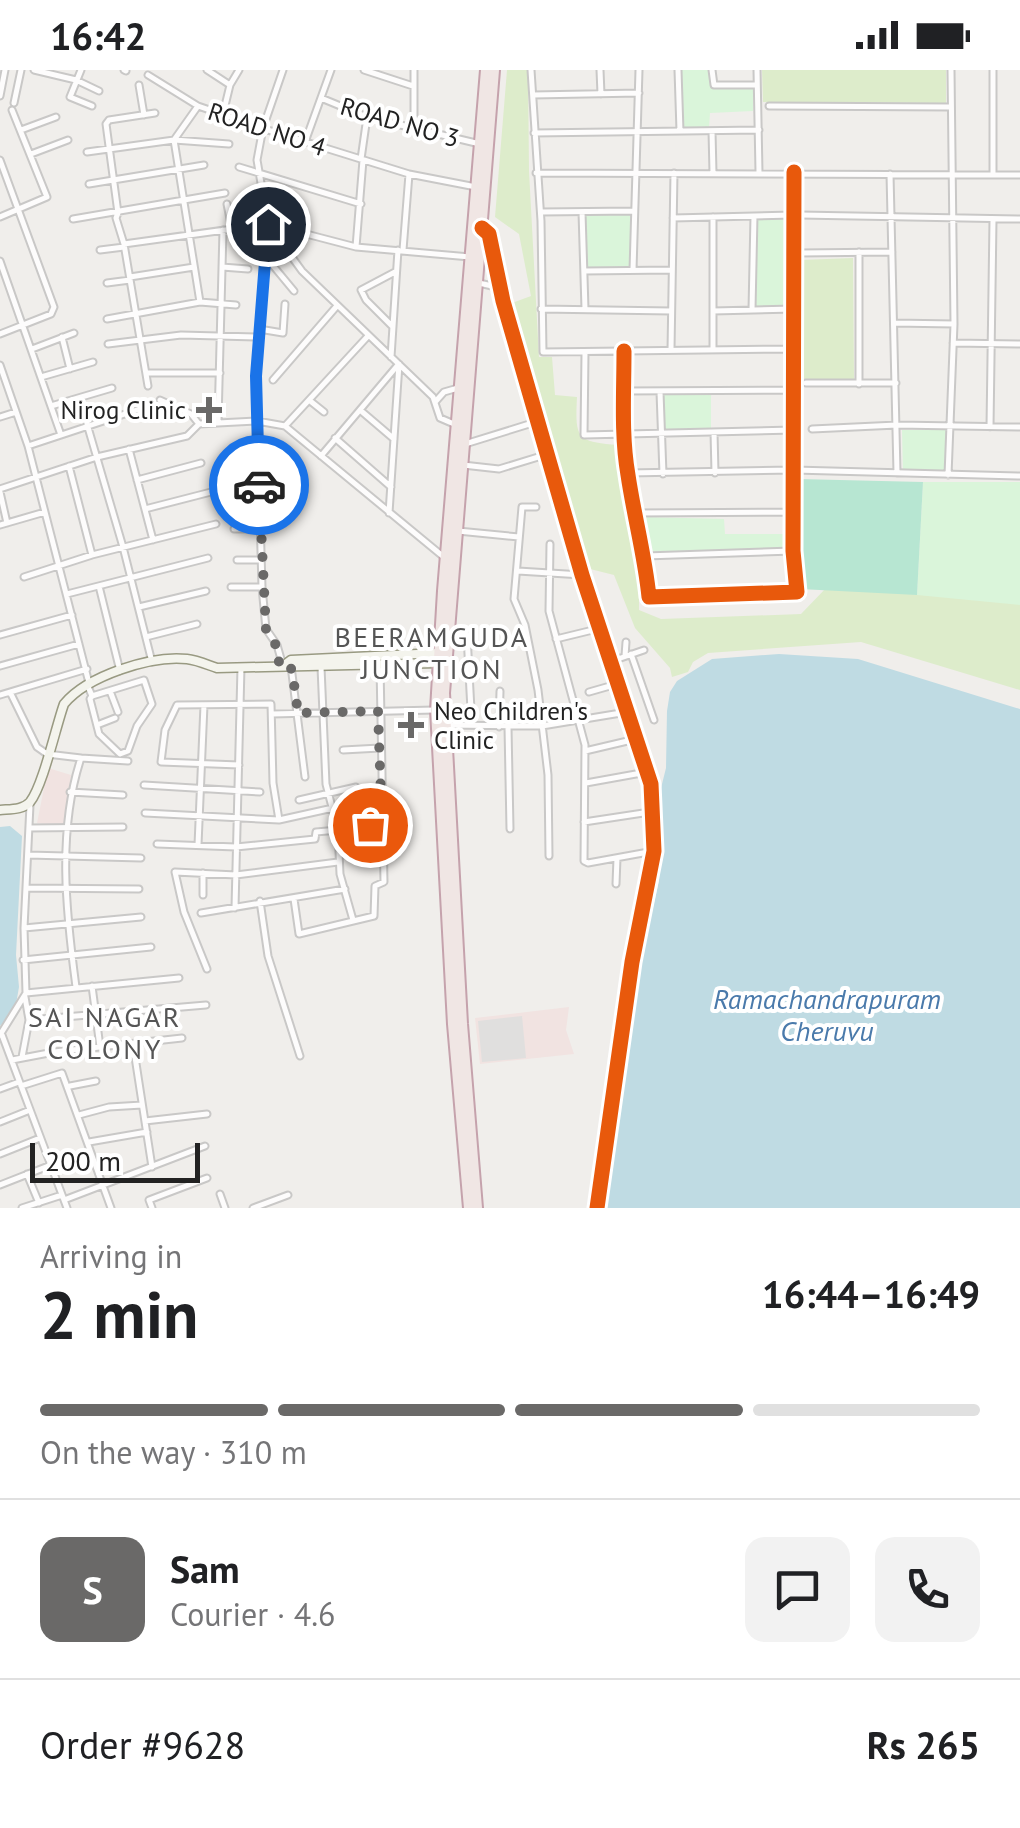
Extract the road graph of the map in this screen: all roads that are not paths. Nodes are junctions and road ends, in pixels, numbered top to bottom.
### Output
1 (4, 70) edge
2 (21, 70) edge
3 (34, 70) edge
4 (81, 70) edge
5 (207, 70) edge
6 (239, 70) edge
7 (283, 70) edge
8 (331, 70) edge
9 (364, 70) edge
10 (414, 70) edge
11 (531, 70) edge
12 (600, 70) edge
13 (639, 70) edge
14 (678, 70) edge
15 (712, 70) edge
16 (757, 70) edge
17 (951, 70) edge
18 (993, 70) edge
19 (490, 74) edge
20 (148, 75) dead end
21 (76, 80) junction
22 (139, 85) dead end
23 (230, 85) junction
24 (757, 85) junction
25 (413, 86) junction
26 (100, 91) dead end
27 (640, 93) junction
28 (600, 94) junction
29 (533, 95) junction
30 (0, 96) edge
31 (321, 98) junction
32 (92, 106) dead end
33 (198, 106) junction
34 (768, 106) dead end
35 (952, 107) junction
36 (155, 113) dead end
37 (223, 114) junction
38 (144, 115) junction
39 (56, 117) dead end
40 (368, 118) junction
41 (263, 128) junction
42 (414, 129) junction
43 (21, 130) junction
44 (759, 130) junction
45 (680, 131) junction
46 (712, 131) junction
47 (639, 132) junction
48 (534, 133) junction
49 (68, 140) dead end
50 (174, 140) junction
51 (304, 142) junction
52 (229, 144) dead end
53 (480, 144) junction
54 (109, 149) junction
55 (87, 152) dead end
56 (31, 154) junction
57 (362, 160) junction
58 (1, 164) edge
59 (204, 166) dead end
60 (238, 167) dead end
61 (179, 170) junction
62 (259, 172) junction
63 (760, 172) junction
64 (794, 172) junction
65 (536, 173) junction
66 (638, 173) junction
67 (714, 173) junction
68 (409, 174) junction
69 (674, 174) junction
70 (890, 174) junction
71 (951, 174) junction
72 (993, 174) junction
73 (1020, 174) edge
74 (114, 180) junction
75 (89, 184) dead end
76 (476, 187) junction
77 (225, 194) dead end
78 (184, 201) junction
79 (227, 204) dead end
80 (361, 204) junction
81 (16, 210) junction
82 (634, 210) junction
83 (118, 212) junction
84 (540, 212) junction
85 (582, 212) junction
86 (797, 215) junction
87 (754, 216) junction
88 (0, 217) edge
89 (713, 217) junction
90 (892, 217) junction
91 (673, 218) junction
92 (952, 218) junction
93 (1020, 219) edge
94 (72, 220) dead end
95 (992, 220) junction
96 (268, 224) junction
97 (482, 228) junction
98 (232, 229) junction
99 (223, 230) junction
100 (190, 235) junction
101 (124, 245) junction
102 (356, 247) junction
103 (100, 250) dead end
104 (400, 250) junction
105 (859, 252) junction
106 (892, 252) junction
107 (800, 253) dead end
108 (265, 256) junction
109 (470, 257) junction
110 (0, 260) edge
111 (194, 266) junction
112 (222, 267) junction
113 (248, 269) dead end
114 (633, 270) junction
115 (672, 270) junction
116 (584, 271) junction
117 (396, 272) junction
118 (130, 278) junction
119 (477, 283) junction
120 (108, 284) dead end
121 (294, 291) dead end
122 (504, 301) junction
123 (200, 302) junction
124 (222, 303) junction
125 (236, 304) dead end
126 (285, 304) dead end
127 (336, 307) junction
128 (542, 309) junction
129 (584, 309) junction
130 (794, 309) junction
131 (672, 310) junction
132 (752, 310) junction
133 (713, 311) junction
134 (136, 314) junction
135 (107, 319) dead end
136 (894, 323) junction
137 (23, 324) junction
138 (954, 324) junction
139 (392, 326) junction
140 (74, 333) dead end
141 (258, 333) junction
142 (0, 334) edge
143 (368, 335) junction
144 (222, 337) junction
145 (62, 338) junction
146 (140, 338) junction
147 (953, 343) junction
148 (108, 344) dead end
149 (990, 344) junction
150 (1020, 344) edge
151 (713, 349) junction
152 (32, 350) junction
153 (671, 350) junction
154 (793, 350) junction
155 (585, 352) junction
156 (624, 352) junction
157 (391, 357) junction
158 (94, 362) dead end
159 (0, 364) edge
160 (399, 364) junction
161 (70, 369) junction
162 (146, 374) junction
163 (220, 374) junction
164 (41, 377) junction
165 (273, 380) dead end
166 (896, 382) junction
167 (806, 383) dead end
168 (859, 384) junction
169 (148, 386) dead end
170 (112, 388) dead end
171 (460, 388) junction
172 (660, 390) junction
173 (794, 390) junction
174 (624, 391) junction
175 (160, 400) dead end
176 (309, 400) junction
177 (436, 401) junction
178 (152, 405) dead end
179 (50, 406) junction
180 (360, 410) junction
181 (17, 412) junction
182 (324, 412) dead end
183 (0, 417) edge
184 (218, 421) junction
185 (257, 421) junction
186 (539, 421) junction
187 (87, 424) junction
188 (199, 424) junction
189 (897, 424) junction
190 (457, 425) junction
191 (285, 426) junction
192 (950, 426) junction
193 (990, 426) junction
194 (1020, 427) edge
195 (794, 430) junction
196 (812, 430) dead end
197 (714, 432) junction
198 (662, 433) junction
199 (624, 434) junction
200 (60, 435) junction
201 (336, 438) junction
202 (394, 440) junction
203 (464, 445) junction
204 (28, 446) junction
205 (128, 448) junction
206 (548, 454) junction
207 (320, 456) junction
208 (97, 457) junction
209 (201, 463) dead end
210 (462, 465) junction
211 (69, 466) junction
212 (794, 470) junction
213 (715, 473) junction
214 (627, 474) junction
215 (663, 474) junction
216 (897, 474) junction
217 (948, 475) junction
218 (36, 476) junction
219 (1020, 476) edge
220 (456, 479) junction
221 (137, 480) junction
222 (391, 487) junction
223 (0, 491) edge
224 (210, 492) dead end
225 (455, 493) junction
226 (260, 501) junction
227 (236, 502) dead end
228 (536, 507) dead end
229 (145, 509) junction
230 (45, 512) junction
231 (794, 512) junction
232 (389, 513) junction
233 (636, 513) junction
234 (4, 524) edge
235 (216, 524) dead end
236 (234, 529) dead end
237 (260, 529) junction
238 (457, 531) junction
239 (519, 537) junction
240 (153, 540) junction
241 (550, 544) dead end
242 (123, 547) junction
243 (793, 551) junction
244 (92, 555) junction
245 (645, 556) junction
246 (208, 558) dead end
247 (445, 558) junction
248 (237, 560) dead end
249 (262, 560) junction
250 (59, 564) junction
251 (518, 571) junction
252 (548, 573) junction
253 (582, 575) junction
254 (24, 577) dead end
255 (131, 578) junction
256 (98, 586) junction
257 (231, 586) dead end
258 (262, 587) junction
259 (206, 590) dead end
260 (68, 594) junction
261 (138, 607) junction
262 (72, 615) junction
263 (196, 624) dead end
264 (448, 629) junction
265 (598, 629) junction
266 (0, 635) edge
267 (146, 637) junction
268 (556, 639) junction
269 (626, 642) dead end
270 (80, 644) junction
271 (644, 650) dead end
272 (628, 655) junction
273 (438, 658) junction
274 (152, 662) junction
275 (609, 662) junction
276 (286, 665) junction
277 (380, 665) junction
278 (0, 666) edge
279 (240, 667) junction
280 (321, 668) junction
281 (87, 670) junction
282 (120, 670) junction
283 (88, 684) junction
284 (617, 684) junction
285 (110, 691) junction
286 (500, 691) dead end
287 (10, 692) junction
288 (588, 692) dead end
289 (0, 695) edge
290 (92, 696) junction
291 (204, 705) junction
292 (240, 705) junction
293 (378, 711) junction
294 (324, 712) junction
295 (626, 712) junction
296 (298, 713) junction
297 (272, 714) junction
298 (442, 718) junction
299 (580, 720) junction
300 (654, 720) dead end
301 (96, 725) junction
302 (542, 726) junction
303 (499, 727) junction
304 (508, 727) junction
305 (636, 738) junction
306 (380, 748) junction
307 (343, 750) dead end
308 (585, 750) junction
309 (47, 754) junction
310 (80, 758) junction
311 (128, 762) dead end
312 (202, 764) junction
313 (238, 765) junction
314 (648, 772) junction
315 (305, 777) dead end
316 (586, 783) junction
317 (144, 785) dead end
318 (356, 786) dead end
319 (200, 787) junction
320 (238, 791) junction
321 (70, 792) junction
322 (260, 792) dead end
323 (329, 794) junction
324 (123, 795) dead end
325 (299, 800) dead end
326 (30, 802) junction
327 (367, 806) dead end
328 (333, 808) junction
329 (0, 810) edge
330 (652, 812) junction
331 (145, 813) dead end
332 (199, 816) junction
333 (237, 817) junction
334 (445, 817) junction
335 (279, 820) junction
336 (584, 822) junction
337 (382, 826) junction
338 (68, 827) junction
339 (123, 827) dead end
340 (29, 828) junction
341 (510, 829) dead end
342 (338, 830) junction
343 (157, 844) dead end
344 (198, 845) junction
345 (236, 846) junction
346 (654, 852) junction
347 (28, 856) junction
348 (67, 856) junction
349 (549, 856) dead end
350 (141, 858) dead end
351 (617, 858) junction
352 (383, 860) junction
353 (360, 861) dead end
354 (338, 862) junction
355 (203, 873) junction
356 (236, 875) junction
357 (616, 884) dead end
358 (28, 888) junction
359 (66, 888) junction
360 (139, 889) dead end
361 (345, 889) junction
362 (204, 895) dead end
363 (294, 900) junction
364 (260, 901) junction
365 (235, 908) junction
366 (201, 913) dead end
367 (140, 917) dead end
368 (353, 920) junction
369 (69, 924) junction
370 (24, 928) junction
371 (151, 948) dead end
372 (72, 955) junction
373 (24, 960) junction
374 (207, 969) dead end
375 (178, 978) dead end
376 (92, 986) junction
377 (76, 987) junction
378 (25, 995) junction
379 (206, 1005) dead end
380 (96, 1014) junction
381 (28, 1020) junction
382 (1, 1035) edge
383 (182, 1038) dead end
384 (133, 1044) junction
385 (100, 1047) junction
386 (300, 1056) dead end
387 (22, 1058) junction
388 (11, 1060) junction
389 (96, 1081) dead end
390 (20, 1084) junction
391 (68, 1086) junction
392 (0, 1089) edge
393 (142, 1105) junction
394 (30, 1110) junction
395 (207, 1114) dead end
396 (79, 1115) junction
397 (145, 1120) junction
398 (0, 1122) edge
399 (146, 1132) junction
400 (40, 1138) junction
401 (89, 1142) junction
402 (205, 1146) dead end
403 (0, 1154) edge
404 (51, 1165) junction
405 (152, 1167) junction
406 (27, 1174) junction
407 (207, 1178) dead end
408 (104, 1184) junction
409 (0, 1185) edge
410 (220, 1194) dead end
411 (288, 1195) dead end
412 (63, 1198) junction
413 (38, 1202) junction
414 (22, 1208) edge
415 (67, 1208) edge
416 (111, 1208) edge
417 (152, 1208) edge
418 (225, 1208) edge
419 (253, 1208) edge
420 (469, 1208) edge
421 (477, 1208) edge
422 (597, 1208) edge

1 - 30 street
2 - 43 street
3 - 21 street
4 - 21 street
5 - 23 street
6 - 23 street
7 - 41 street
8 - 31 street
9 - 25 street
10 - 25 street
11 - 29 street
12 - 28 street
13 - 27 street
14 - 45 street
15 - 24 street
16 - 24 street
17 - 35 street
18 - 72 street
19 - 53 highway
19 - 97 highway
20 - 33 street
21 - 26 street
21 - 32 street
22 - 38 street
23 - 37 street
24 - 44 street
25 - 42 street
27 - 28 street
27 - 47 street
28 - 29 street
29 - 48 street
31 - 40 street, ROAD NO 3
31 - 51 street
33 - 37 street, ROAD NO 4
33 - 50 street, ROAD NO 4
34 - 35 street
35 - 71 street
36 - 38 street
37 - 41 street, ROAD NO 4
38 - 54 street
39 - 43 street
40 - 42 street, ROAD NO 3
40 - 57 street
41 - 51 street, ROAD NO 4
41 - 62 street
42 - 53 street, ROAD NO 3
43 - 56 street
44 - 46 street
44 - 63 street
45 - 46 street
45 - 47 street
46 - 67 street
47 - 48 street
47 - 66 street
48 - 65 street
49 - 56 street
50 - 52 street
50 - 54 street
50 - 61 street, ROAD NO 4
51 - 57 street, ROAD NO 4
53 - 76 highway
54 - 55 street
54 - 74 street
56 - 81 street
57 - 68 street, ROAD NO 4
57 - 80 street
58 - 81 street
59 - 61 street
60 - 62 street
61 - 74 street
61 - 78 street, ROAD NO 4
62 - 80 street
62 - 96 street
63 - 64 street
63 - 67 street
64 - 70 street
64 - 86 street
65 - 66 street
65 - 84 street
66 - 69 street
66 - 82 street
67 - 69 street
68 - 76 street, ROAD NO 4
68 - 104 street
69 - 91 street
70 - 71 street
70 - 90 street
71 - 72 street
71 - 92 street
72 - 73 street
74 - 75 street
74 - 83 street
76 - 109 highway
77 - 78 street
78 - 83 street
78 - 100 street, ROAD NO 4
79 - 98 street
80 - 102 street
81 - 88 street
81 - 137 street
82 - 85 street
82 - 114 street
83 - 94 street
83 - 101 street
84 - 85 street
84 - 128 street
85 - 116 street
86 - 87 street
86 - 90 street
86 - 130 street
87 - 89 street
87 - 132 street
89 - 91 street
89 - 133 street
90 - 92 street
90 - 106 street
91 - 115 street
92 - 95 street
92 - 138 street
93 - 95 street
95 - 149 street
96 - 98 street
96 - 102 street
96 - 108 street
96 - 127 street
97 - 119 highway
97 - 122 street
98 - 99 street
99 - 100 street
99 - 112 street
100 - 101 street
100 - 111 street, ROAD NO 4
101 - 103 street
101 - 118 street
102 - 104 street
104 - 109 street
104 - 117 street
105 - 106 street
105 - 107 street
105 - 168 street
106 - 136 street
108 - 121 street
108 - 141 street
109 - 171 highway
110 - 137 street
111 - 118 street
111 - 123 street, ROAD NO 4
112 - 113 street
112 - 124 street
114 - 115 street
114 - 116 street
115 - 131 street
116 - 129 street
117 - 139 street
117 - 139 street
118 - 120 street
118 - 134 street
119 - 122 street
119 - 203 highway
122 - 186 street
123 - 124 street
123 - 134 street
124 - 125 street
124 - 144 street
126 - 141 street
127 - 143 street
127 - 165 street
128 - 129 street
128 - 155 street
129 - 131 street
130 - 132 street
130 - 154 street
131 - 153 street
132 - 133 street
133 - 151 street
134 - 135 street
134 - 146 street
136 - 138 street
136 - 166 street
137 - 142 street
137 - 152 street
138 - 147 street
139 - 157 street
140 - 145 street
141 - 144 street
141 - 185 street
143 - 157 street
143 - 176 street
144 - 146 street
144 - 163 street
145 - 152 street
145 - 161 street
146 - 148 street
146 - 162 street
147 - 149 street
147 - 192 street
149 - 150 street
149 - 193 street
151 - 153 street
151 - 154 street
152 - 164 street
153 - 156 street
154 - 173 street
155 - 156 street
155 - 199 street
156 - 174 street
157 - 160 street
158 - 161 street
159 - 181 street
160 - 177 street
160 - 180 street
160 - 202 street
161 - 164 street
162 - 163 street
162 - 169 street
163 - 184 street
164 - 179 street
166 - 168 street
166 - 189 street
167 - 168 street
170 - 179 street
171 - 177 street
171 - 190 highway
172 - 173 street
172 - 174 street
172 - 198 street
173 - 195 street
174 - 199 street
175 - 188 street
176 - 182 street
176 - 191 street
177 - 190 street
178 - 187 street
179 - 200 street
180 - 201 street
180 - 202 street
181 - 183 street
181 - 204 street
184 - 185 street
184 - 188 street
185 - 191 street
185 - 226 street
186 - 203 street
186 - 206 street
187 - 200 street
187 - 208 street
188 - 205 street
189 - 192 street
189 - 196 street
189 - 216 street
190 - 220 highway
191 - 207 street
192 - 193 street
192 - 217 street
193 - 194 street
195 - 197 street
195 - 212 street
197 - 198 street
197 - 213 street
198 - 199 street
198 - 215 street
199 - 214 street
200 - 204 street
201 - 207 street
201 - 222 street
202 - 222 street
203 - 210 highway
204 - 218 street
205 - 208 street
205 - 221 street
206 - 210 street
206 - 253 street
207 - 232 street
208 - 211 street
208 - 242 street
209 - 221 street
210 - 220 highway
211 - 218 street
211 - 244 street
212 - 213 street
212 - 216 street
212 - 231 street
213 - 215 street
214 - 215 street
214 - 233 street
216 - 217 street
217 - 219 street
218 - 223 street
218 - 230 street
220 - 225 highway
221 - 229 street
222 - 232 street
223 - 234 street
224 - 229 street
225 - 238 highway
225 - 247 highway
226 - 227 street
226 - 237 street
228 - 239 street
229 - 240 street
230 - 234 street
230 - 250 street
231 - 233 street
231 - 243 street
232 - 247 street
233 - 245 street
235 - 240 street
236 - 237 street
237 - 249 street
238 - 239 street
238 - 264 highway
239 - 251 street
240 - 242 street
241 - 252 street
242 - 244 street
242 - 255 street
243 - 245 street
243 - 245 street
244 - 250 street
246 - 255 street
247 - 273 highway
248 - 249 street
249 - 258 street
250 - 254 street
250 - 260 street
251 - 252 street
251 - 302 street
252 - 253 street
252 - 268 street
253 - 265 street
255 - 256 street
255 - 261 street
256 - 260 street
256 - 282 street
257 - 258 street
258 - 276 street
259 - 261 street
260 - 262 street
261 - 267 street
262 - 266 street
262 - 270 street
263 - 267 street
264 - 298 highway
264 - 298 street
265 - 268 street
265 - 275 street
267 - 274 street
268 - 299 street
269 - 272 street
270 - 278 street
270 - 281 street
271 - 272 street
272 - 275 street
272 - 300 street
273 - 276 main road
273 - 277 main road
273 - 298 highway
274 - 279 main road
274 - 282 main road
275 - 284 street
276 - 279 main road
276 - 280 main road
276 - 296 street
277 - 280 main road
277 - 293 street
279 - 292 street
280 - 294 street
281 - 283 street
281 - 287 street
282 - 283 main road
283 - 290 street
283 - 309 main road
284 - 288 street
284 - 295 street
285 - 290 street
285 - 301 street
285 - 301 street
286 - 303 street
287 - 289 street
287 - 309 street
290 - 301 street
291 - 292 street
291 - 312 street
291 - 312 street
292 - 297 street
292 - 313 street
293 - 294 street
293 - 298 street
293 - 306 street
294 - 296 street
294 - 323 street
295 - 299 street
295 - 305 street
296 - 297 street
296 - 315 street
297 - 335 street
298 - 303 street
298 - 334 highway
298 - 334 highway
299 - 302 street
299 - 308 street
302 - 304 street
302 - 349 street
303 - 304 street
304 - 341 street
305 - 308 street
305 - 314 street
306 - 307 street
306 - 337 street
308 - 316 street
309 - 310 street
309 - 326 main road
310 - 311 street
310 - 321 street
312 - 313 street
312 - 319 street
313 - 320 street
314 - 316 street
314 - 330 street
316 - 336 street
317 - 319 street
318 - 323 street
319 - 320 street
319 - 332 street
320 - 322 street
320 - 333 street
321 - 324 street
321 - 338 street
323 - 325 street
323 - 328 street
326 - 329 main road
326 - 340 street
327 - 337 street
328 - 335 street
328 - 342 street
330 - 336 street
330 - 346 street
331 - 332 street
332 - 333 street
332 - 344 street
333 - 335 street
333 - 345 street
334 - 420 highway
334 - 421 highway
336 - 351 street
337 - 352 street
338 - 339 street
338 - 340 street
338 - 348 street
340 - 347 street
342 - 345 street
342 - 354 street
343 - 344 street
344 - 345 street
345 - 356 street
346 - 351 street
346 - 422 street
347 - 348 street
347 - 358 street
348 - 350 street
348 - 359 street
351 - 357 street
352 - 353 street
352 - 368 street
354 - 356 street
354 - 361 street
355 - 356 street
355 - 362 street
355 - 374 street
356 - 365 street
358 - 359 street
358 - 370 street
359 - 360 street
359 - 369 street
361 - 363 street
361 - 368 street
363 - 364 street
363 - 368 street
364 - 365 street
364 - 386 street
365 - 366 street
367 - 369 street
369 - 370 street
369 - 372 street
370 - 373 street
371 - 372 street
372 - 373 street
372 - 377 street
373 - 378 street
375 - 376 street
376 - 377 street
376 - 380 street
377 - 378 street
378 - 381 street
378 - 382 street
379 - 380 street
380 - 381 street
380 - 385 street
381 - 387 street
382 - 388 street
383 - 384 street
384 - 385 street
384 - 393 street
385 - 387 street
387 - 388 street
388 - 390 street
389 - 391 street
390 - 391 street
390 - 392 street
390 - 394 street
391 - 396 street
393 - 396 street
393 - 397 street
394 - 398 street
394 - 400 street
395 - 397 street
396 - 401 street
397 - 399 street
399 - 401 street
399 - 405 street
400 - 403 street
400 - 404 street
401 - 408 street
402 - 405 street
404 - 406 street
404 - 412 street
405 - 408 street
406 - 409 street
406 - 413 street
407 - 417 street
408 - 412 street
408 - 416 street
410 - 418 street
411 - 419 street
412 - 413 street
412 - 415 street
413 - 414 street

